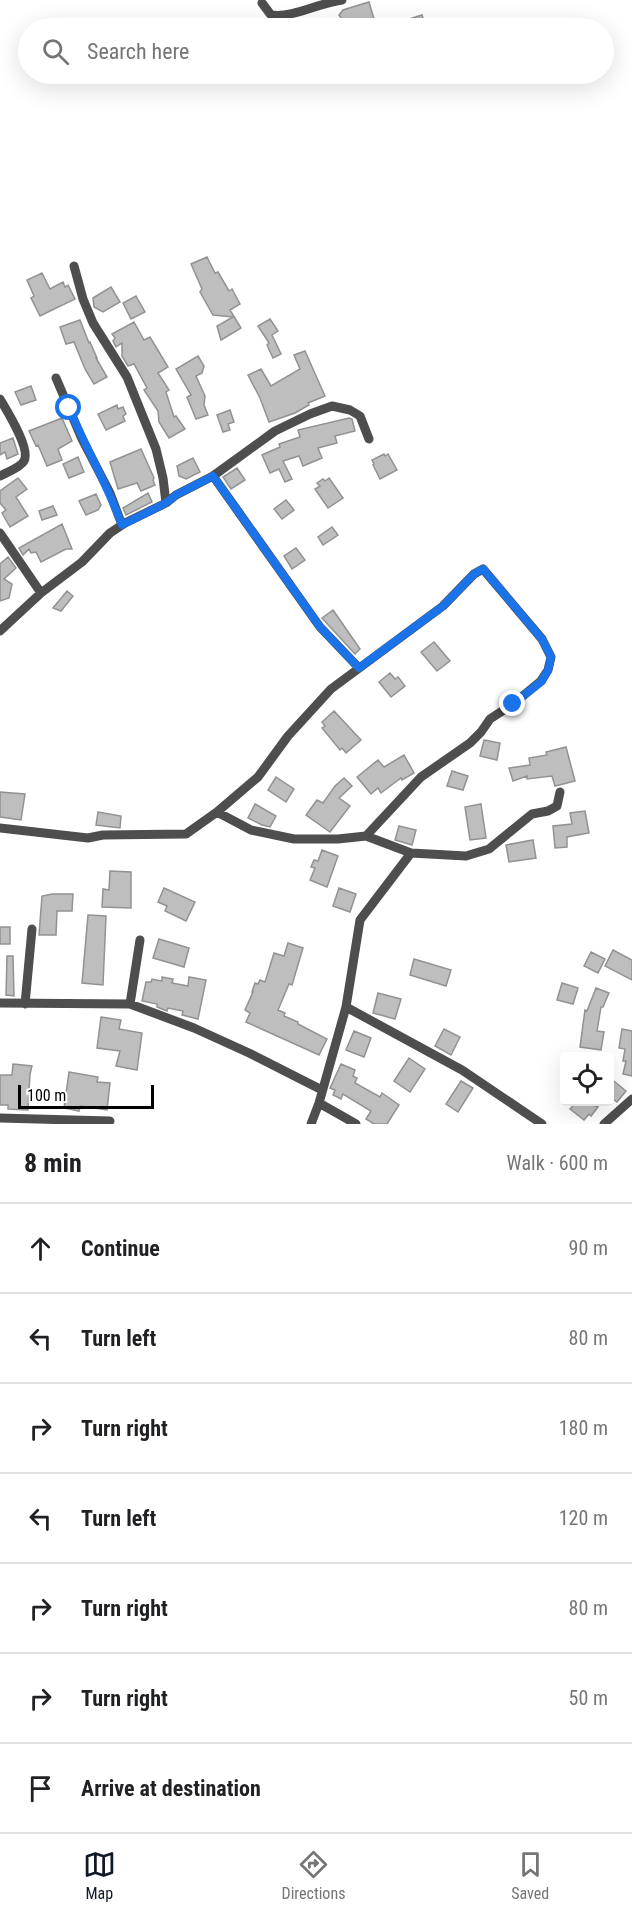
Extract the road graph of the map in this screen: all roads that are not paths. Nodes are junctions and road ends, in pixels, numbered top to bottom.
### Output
1 (342, 0) edge
2 (262, 3) dead end
3 (74, 266) dead end
4 (56, 378) dead end
5 (0, 399) edge
6 (369, 439) dead end
7 (0, 476) edge
8 (213, 476) junction
9 (166, 503) junction
10 (122, 525) junction
11 (0, 533) edge
12 (41, 592) junction
13 (0, 631) edge
14 (359, 668) junction
15 (560, 792) dead end
16 (217, 812) junction
17 (0, 828) edge
18 (366, 836) junction
19 (411, 853) junction
20 (32, 929) dead end
21 (140, 940) dead end
22 (0, 1003) edge
23 (25, 1004) junction
24 (130, 1004) junction
25 (346, 1007) junction
26 (322, 1090) junction
27 (632, 1099) edge
28 (319, 1103) junction
29 (0, 1118) edge
30 (110, 1121) dead end
31 (311, 1124) edge
32 (356, 1124) edge
33 (542, 1124) edge
34 (604, 1124) edge

1 - 2 street
3 - 9 street
4 - 10 street
5 - 7 street
6 - 8 street
8 - 9 street
8 - 14 street
9 - 10 street
10 - 12 street
11 - 12 street
12 - 13 street
14 - 16 street
14 - 18 street
15 - 19 street
16 - 17 street
16 - 18 street
18 - 19 street
19 - 25 street
20 - 23 street
21 - 24 street
22 - 23 street
23 - 24 street
24 - 26 street
25 - 26 street
25 - 33 street
26 - 28 street
27 - 34 street
28 - 31 street
28 - 32 street
29 - 30 street

